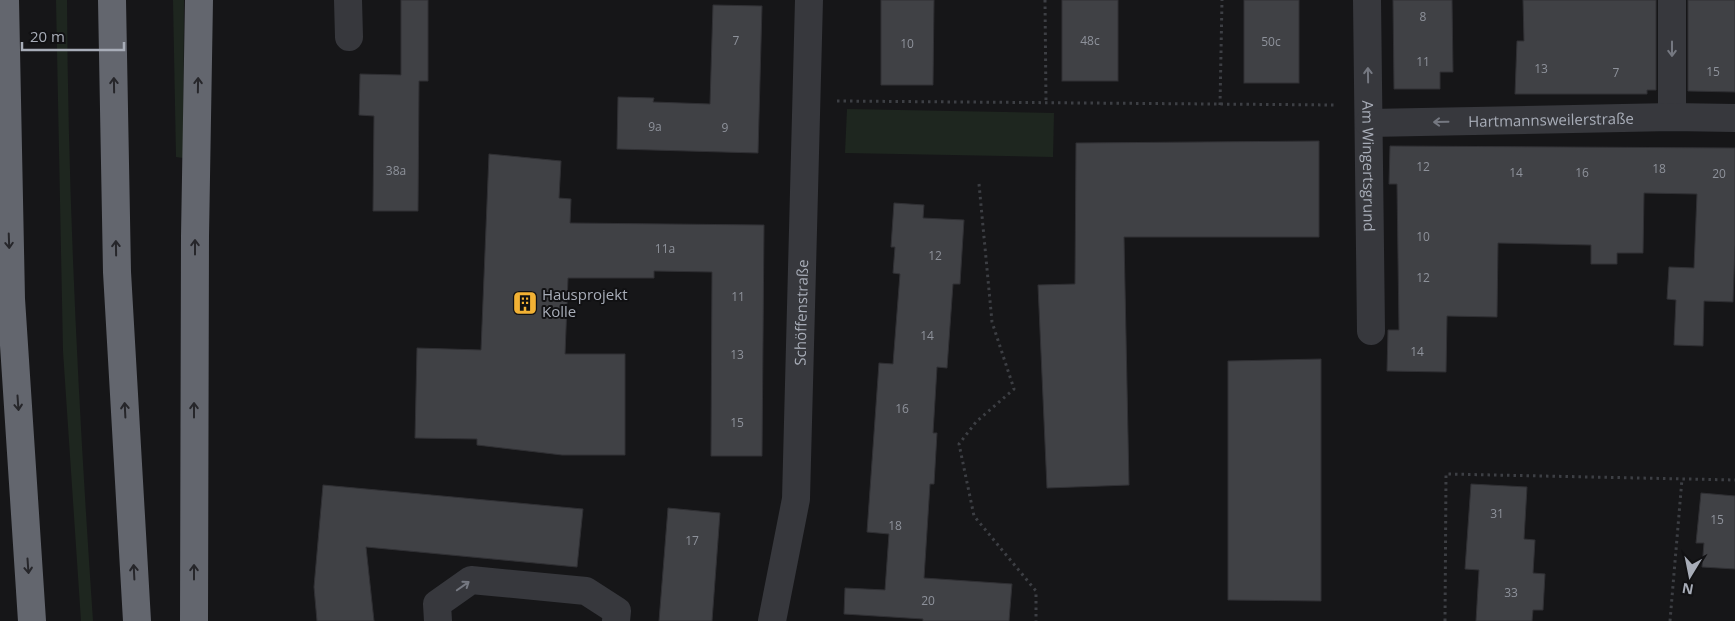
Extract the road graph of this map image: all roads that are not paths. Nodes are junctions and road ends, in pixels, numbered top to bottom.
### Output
1 (5, 0) edge
2 (112, 0) edge
3 (199, 0) edge
4 (348, 0) edge
5 (809, 0) edge
6 (1367, 0) edge
7 (1672, 0) edge
8 (349, 37) dead end
9 (1369, 114) junction
10 (1672, 117) junction
11 (1735, 118) edge
12 (1371, 332) dead end
13 (32, 621) edge
14 (137, 621) edge
15 (194, 621) edge
16 (438, 621) edge
17 (616, 621) edge
18 (772, 621) edge

1 -> 13 highway
14 -> 2 highway
15 -> 3 highway
4 - 8 street
5 - 18 street, Schöffenstraße
9 -> 6 street, Am Wingertsgrund
7 -> 10 street
10 -> 9 street, Hartmannsweilerstraße
9 - 12 street, Am Wingertsgrund
10 - 11 street, Hartmannsweilerstraße
16 -> 17 street

